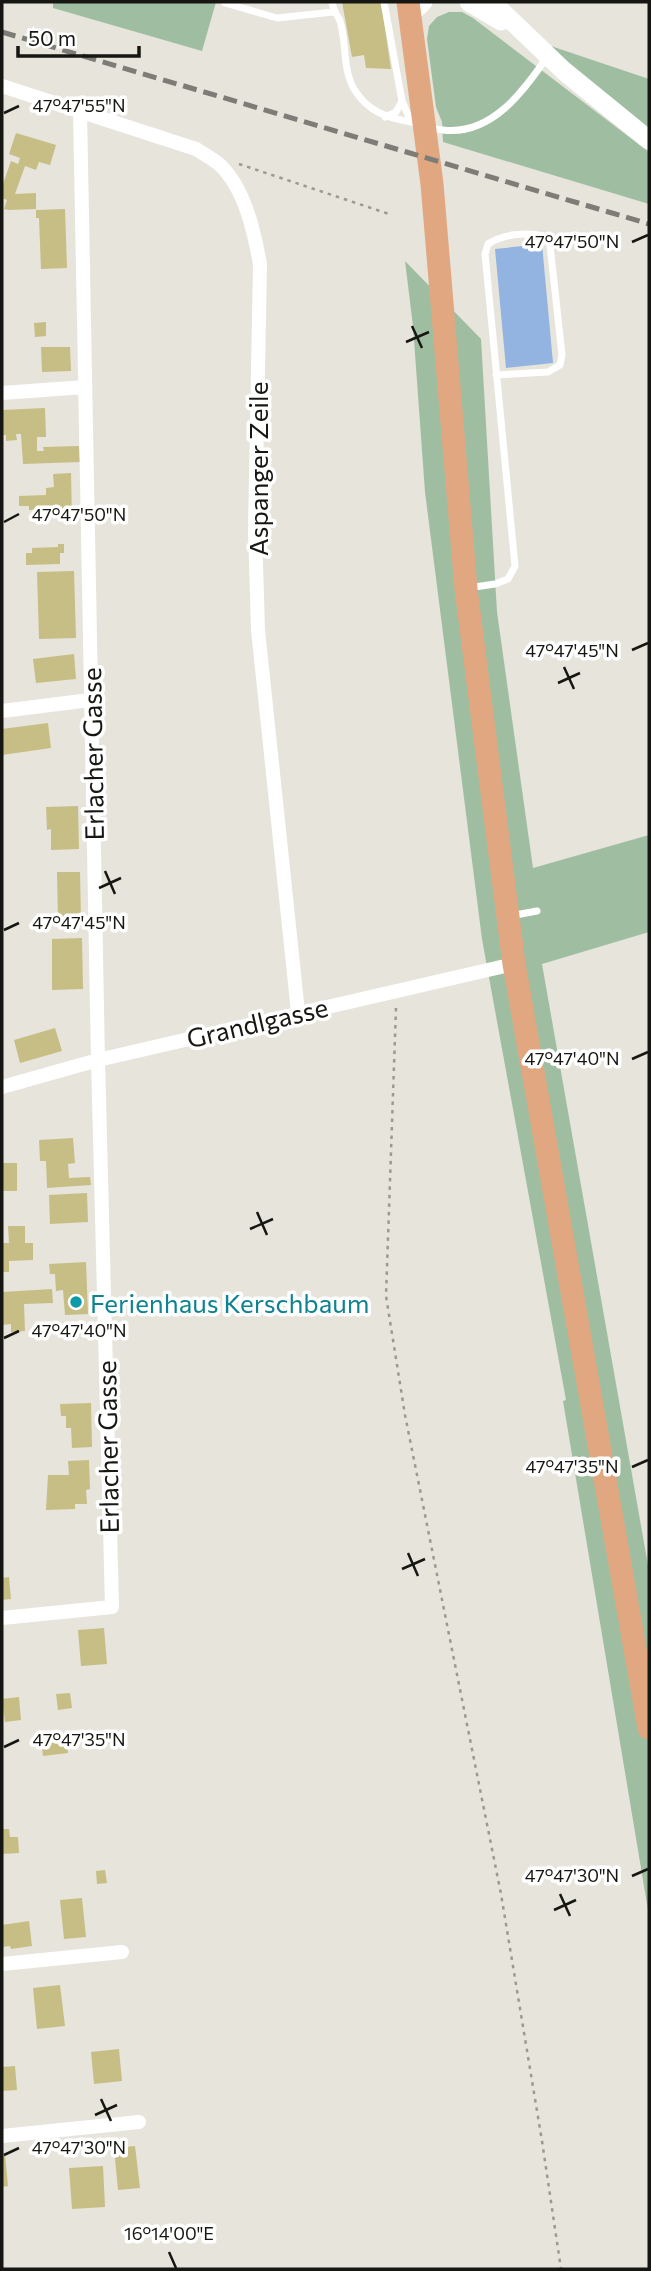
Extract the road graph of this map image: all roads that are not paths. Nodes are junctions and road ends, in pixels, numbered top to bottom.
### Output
1 (332, 2) edge
2 (384, 2) edge
3 (469, 2) edge
4 (492, 2) edge
5 (225, 3) edge
6 (414, 6) edge
7 (334, 12) junction
8 (527, 38) junction
9 (548, 56) junction
10 (2, 86) edge
11 (402, 101) junction
12 (80, 111) junction
13 (384, 117) junction
14 (411, 122) junction
15 (649, 140) edge
16 (496, 375) junction
17 (85, 387) junction
18 (2, 393) edge
19 (466, 589) junction
20 (90, 700) junction
21 (2, 711) edge
22 (537, 911) dead end
23 (509, 916) junction
24 (514, 964) junction
25 (298, 1012) junction
26 (98, 1060) junction
27 (2, 1087) edge
28 (2, 1618) edge
29 (648, 1720) edge
30 (122, 1952) dead end
31 (2, 1964) edge
32 (139, 2122) dead end
33 (2, 2136) edge

1 - 7 lane
2 - 11 lane
3 - 8 street
4 - 8 street
5 - 7 lane
6 - 19 main road
7 - 13 lane
8 - 9 street
9 - 14 lane
9 - 15 street
10 - 12 street, Aspanger Zeile
11 - 13 lane
11 - 14 lane
12 - 17 street, Erlacher Gasse
12 - 25 street, Aspanger Zeile
13 - 14 lane
16 - 16 lane
16 - 19 lane
17 - 18 street
17 - 20 street, Erlacher Gasse
19 - 23 main road
20 - 21 street
20 - 26 street, Erlacher Gasse
22 - 23 lane
23 - 24 main road
24 - 25 street, Grandlgasse
24 - 29 main road
25 - 26 street, Grandlgasse
26 - 27 street, Grandlgasse
26 - 28 street, Erlacher Gasse
30 - 31 street
32 - 33 street

